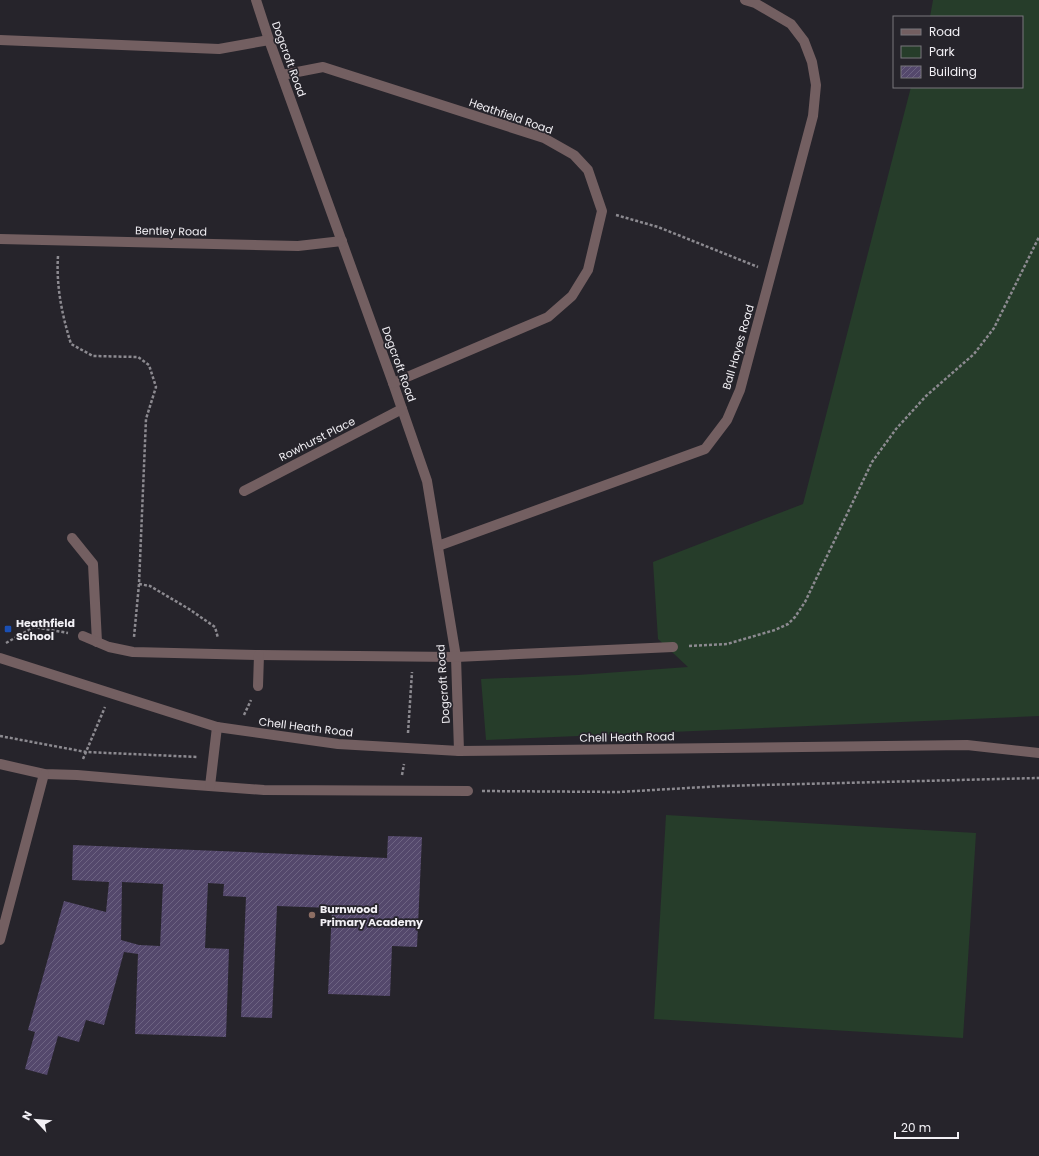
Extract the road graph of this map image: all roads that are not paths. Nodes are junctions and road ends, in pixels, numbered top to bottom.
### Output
1 (256, 0) edge
2 (745, 0) edge
3 (0, 40) edge
4 (269, 40) junction
5 (282, 75) junction
6 (0, 239) edge
7 (342, 241) junction
8 (393, 383) junction
9 (402, 409) junction
10 (244, 491) dead end
11 (72, 538) dead end
12 (438, 546) junction
13 (83, 636) road end
14 (97, 642) junction
15 (673, 647) road end
16 (259, 655) junction
17 (456, 657) junction
18 (0, 658) edge
19 (258, 686) road end
20 (217, 727) junction
21 (459, 750) junction
22 (1039, 753) edge
23 (0, 764) edge
24 (44, 774) junction
25 (210, 786) junction
26 (468, 791) road end
27 (0, 940) edge

1 - 4 street, Dogcroft Road
2 - 12 street, Ball Hayes Road
3 - 4 street
4 - 5 street, Dogcroft Road
5 - 7 street, Dogcroft Road
5 - 8 street, Heathfield Road
6 - 7 street, Bentley Road
7 - 8 street, Dogcroft Road
8 - 9 street, Dogcroft Road
9 - 10 street, Rowhurst Place
9 - 12 street, Dogcroft Road
11 - 14 street
12 - 17 street, Dogcroft Road
13 - 14 street
14 - 16 street
15 - 17 street
16 - 17 street
16 - 19 street
17 - 21 street, Dogcroft Road
18 - 20 street, Chell Heath Road
20 - 21 street, Chell Heath Road
20 - 25 street
21 - 22 street, Chell Heath Road
23 - 24 street
24 - 25 street
24 - 27 street
25 - 26 street

